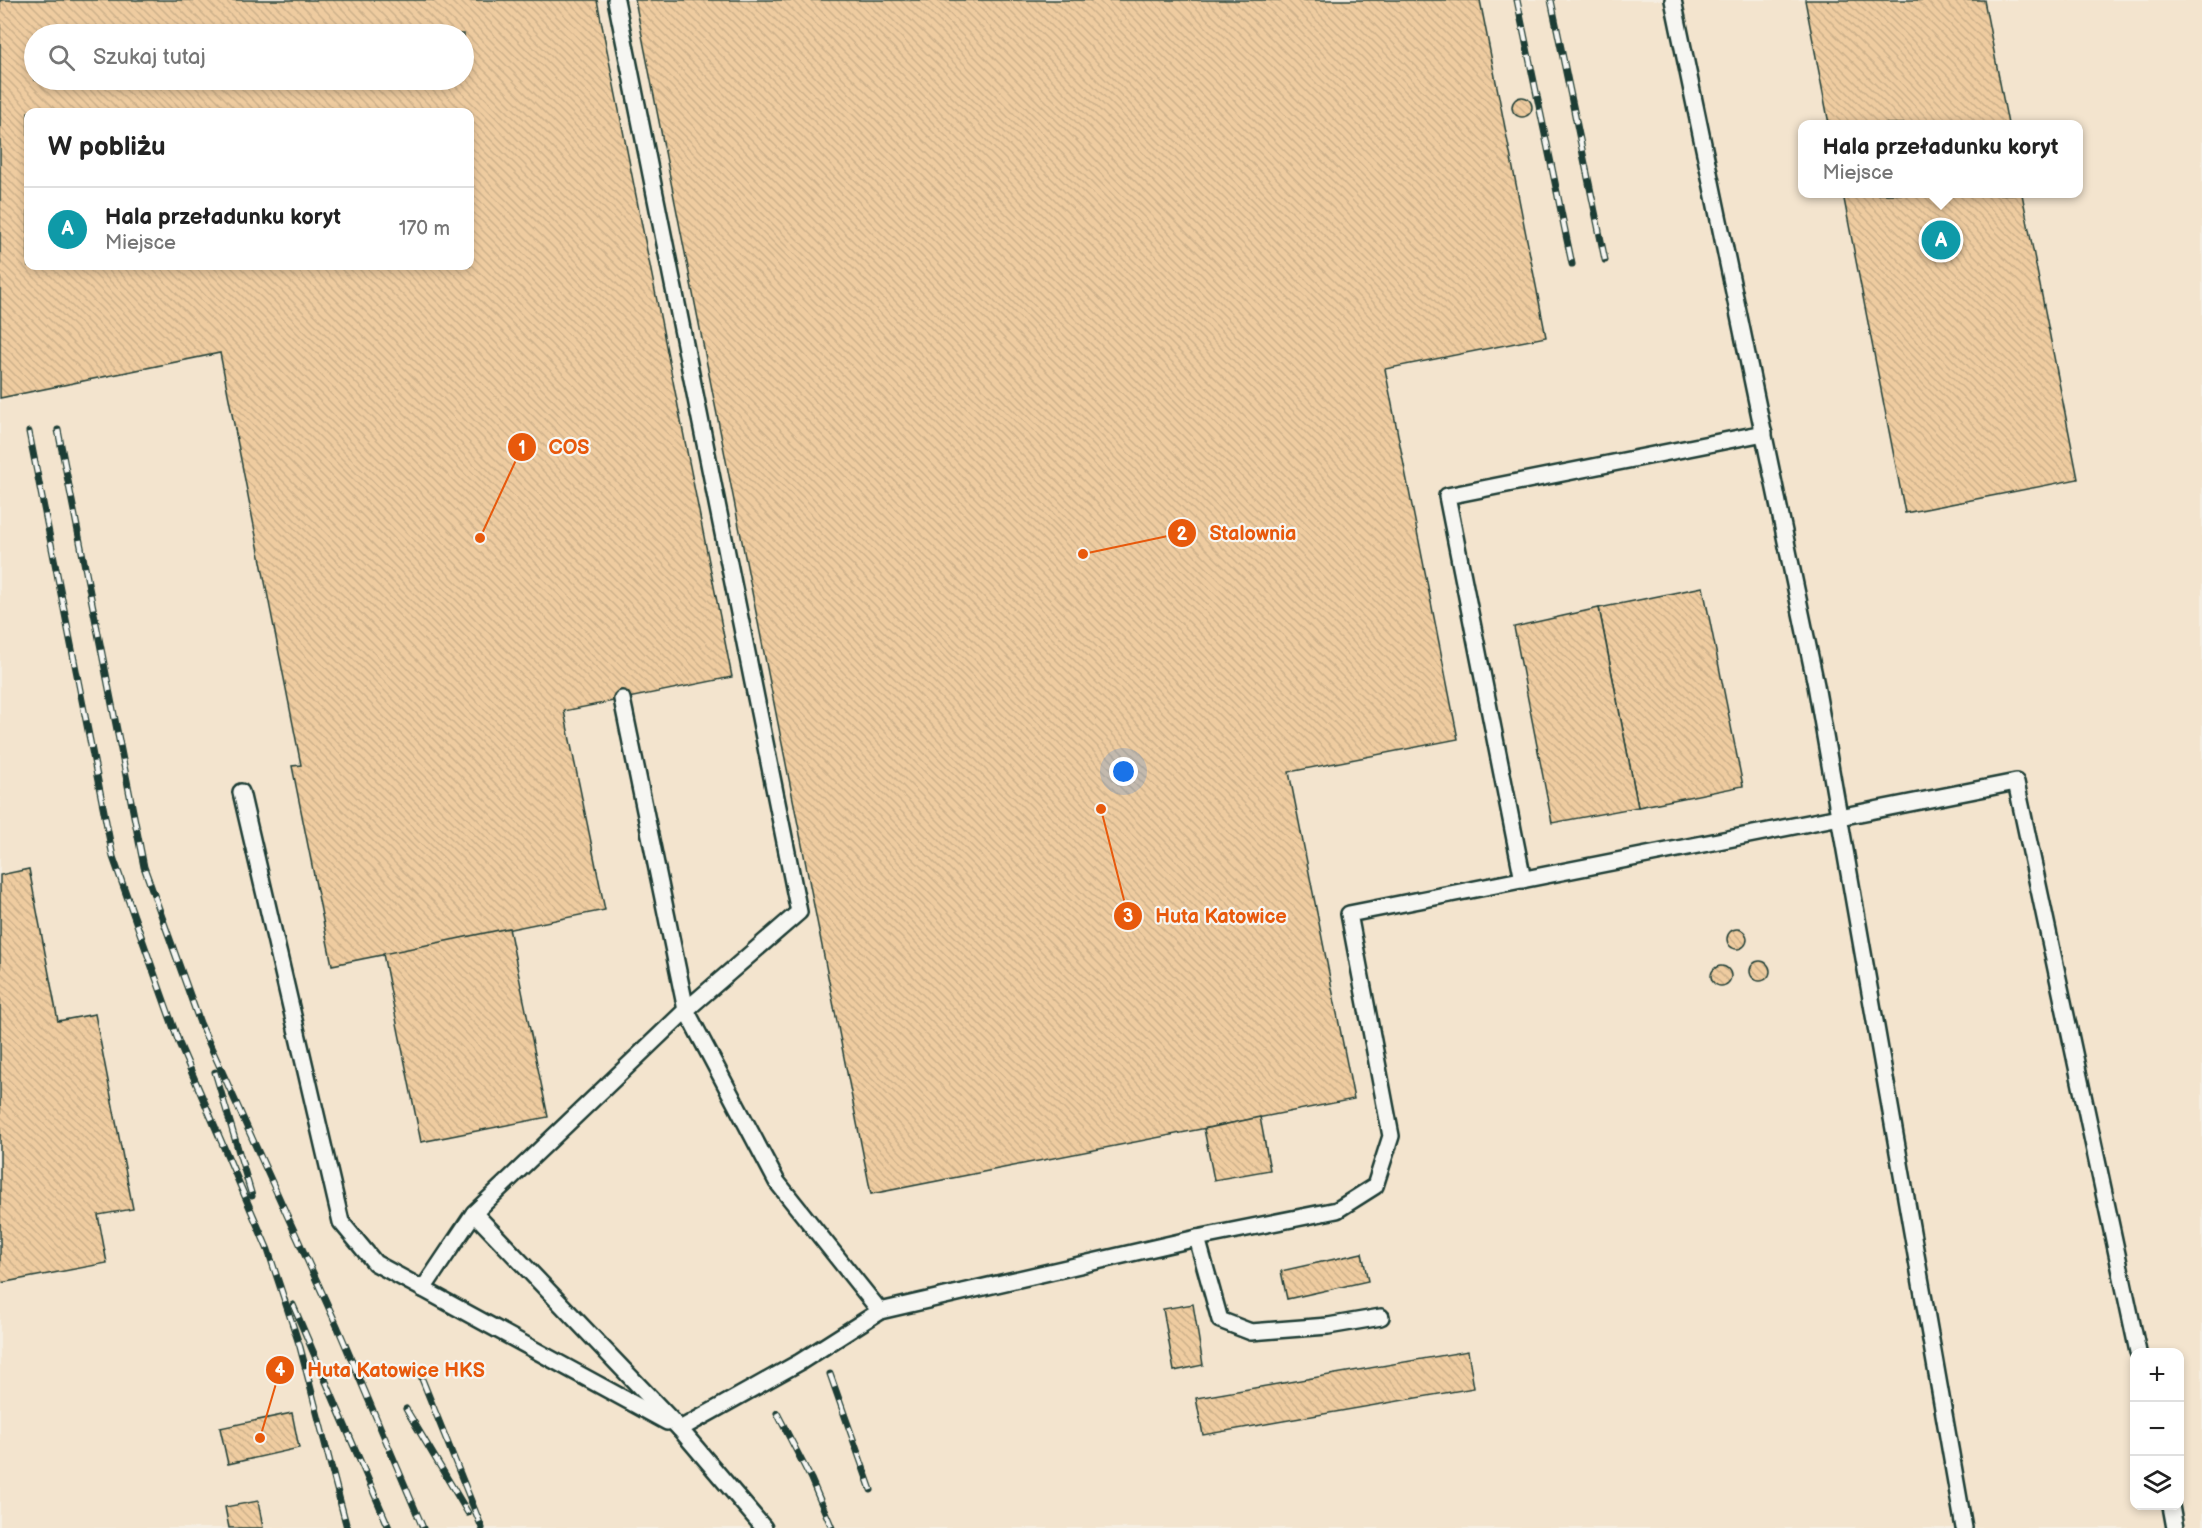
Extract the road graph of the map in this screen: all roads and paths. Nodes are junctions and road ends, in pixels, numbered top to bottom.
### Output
1 (616, 0) edge
2 (1673, 0) edge
3 (1764, 434) junction
4 (622, 699) dead end
5 (241, 792) dead end
6 (1839, 817) junction
7 (1523, 880) junction
8 (686, 1010) junction
9 (474, 1213) junction
10 (1197, 1238) junction
11 (423, 1289) junction
12 (880, 1311) junction
13 (1381, 1317) dead end
14 (2137, 1348) edge
15 (680, 1429) junction
16 (2172, 1510) edge
17 (764, 1528) edge
18 (1964, 1528) edge
19 (2175, 1528) edge

1 - 8 lane
2 - 3 lane
3 - 6 lane
3 - 7 lane
4 - 8 lane
5 - 11 lane
6 - 7 lane
6 - 14 lane
6 - 18 lane
7 - 10 lane
8 - 9 lane
8 - 12 lane
9 - 11 lane
9 - 15 lane
10 - 12 lane
10 - 13 lane
11 - 15 lane
12 - 15 lane
15 - 17 lane
16 - 19 lane

